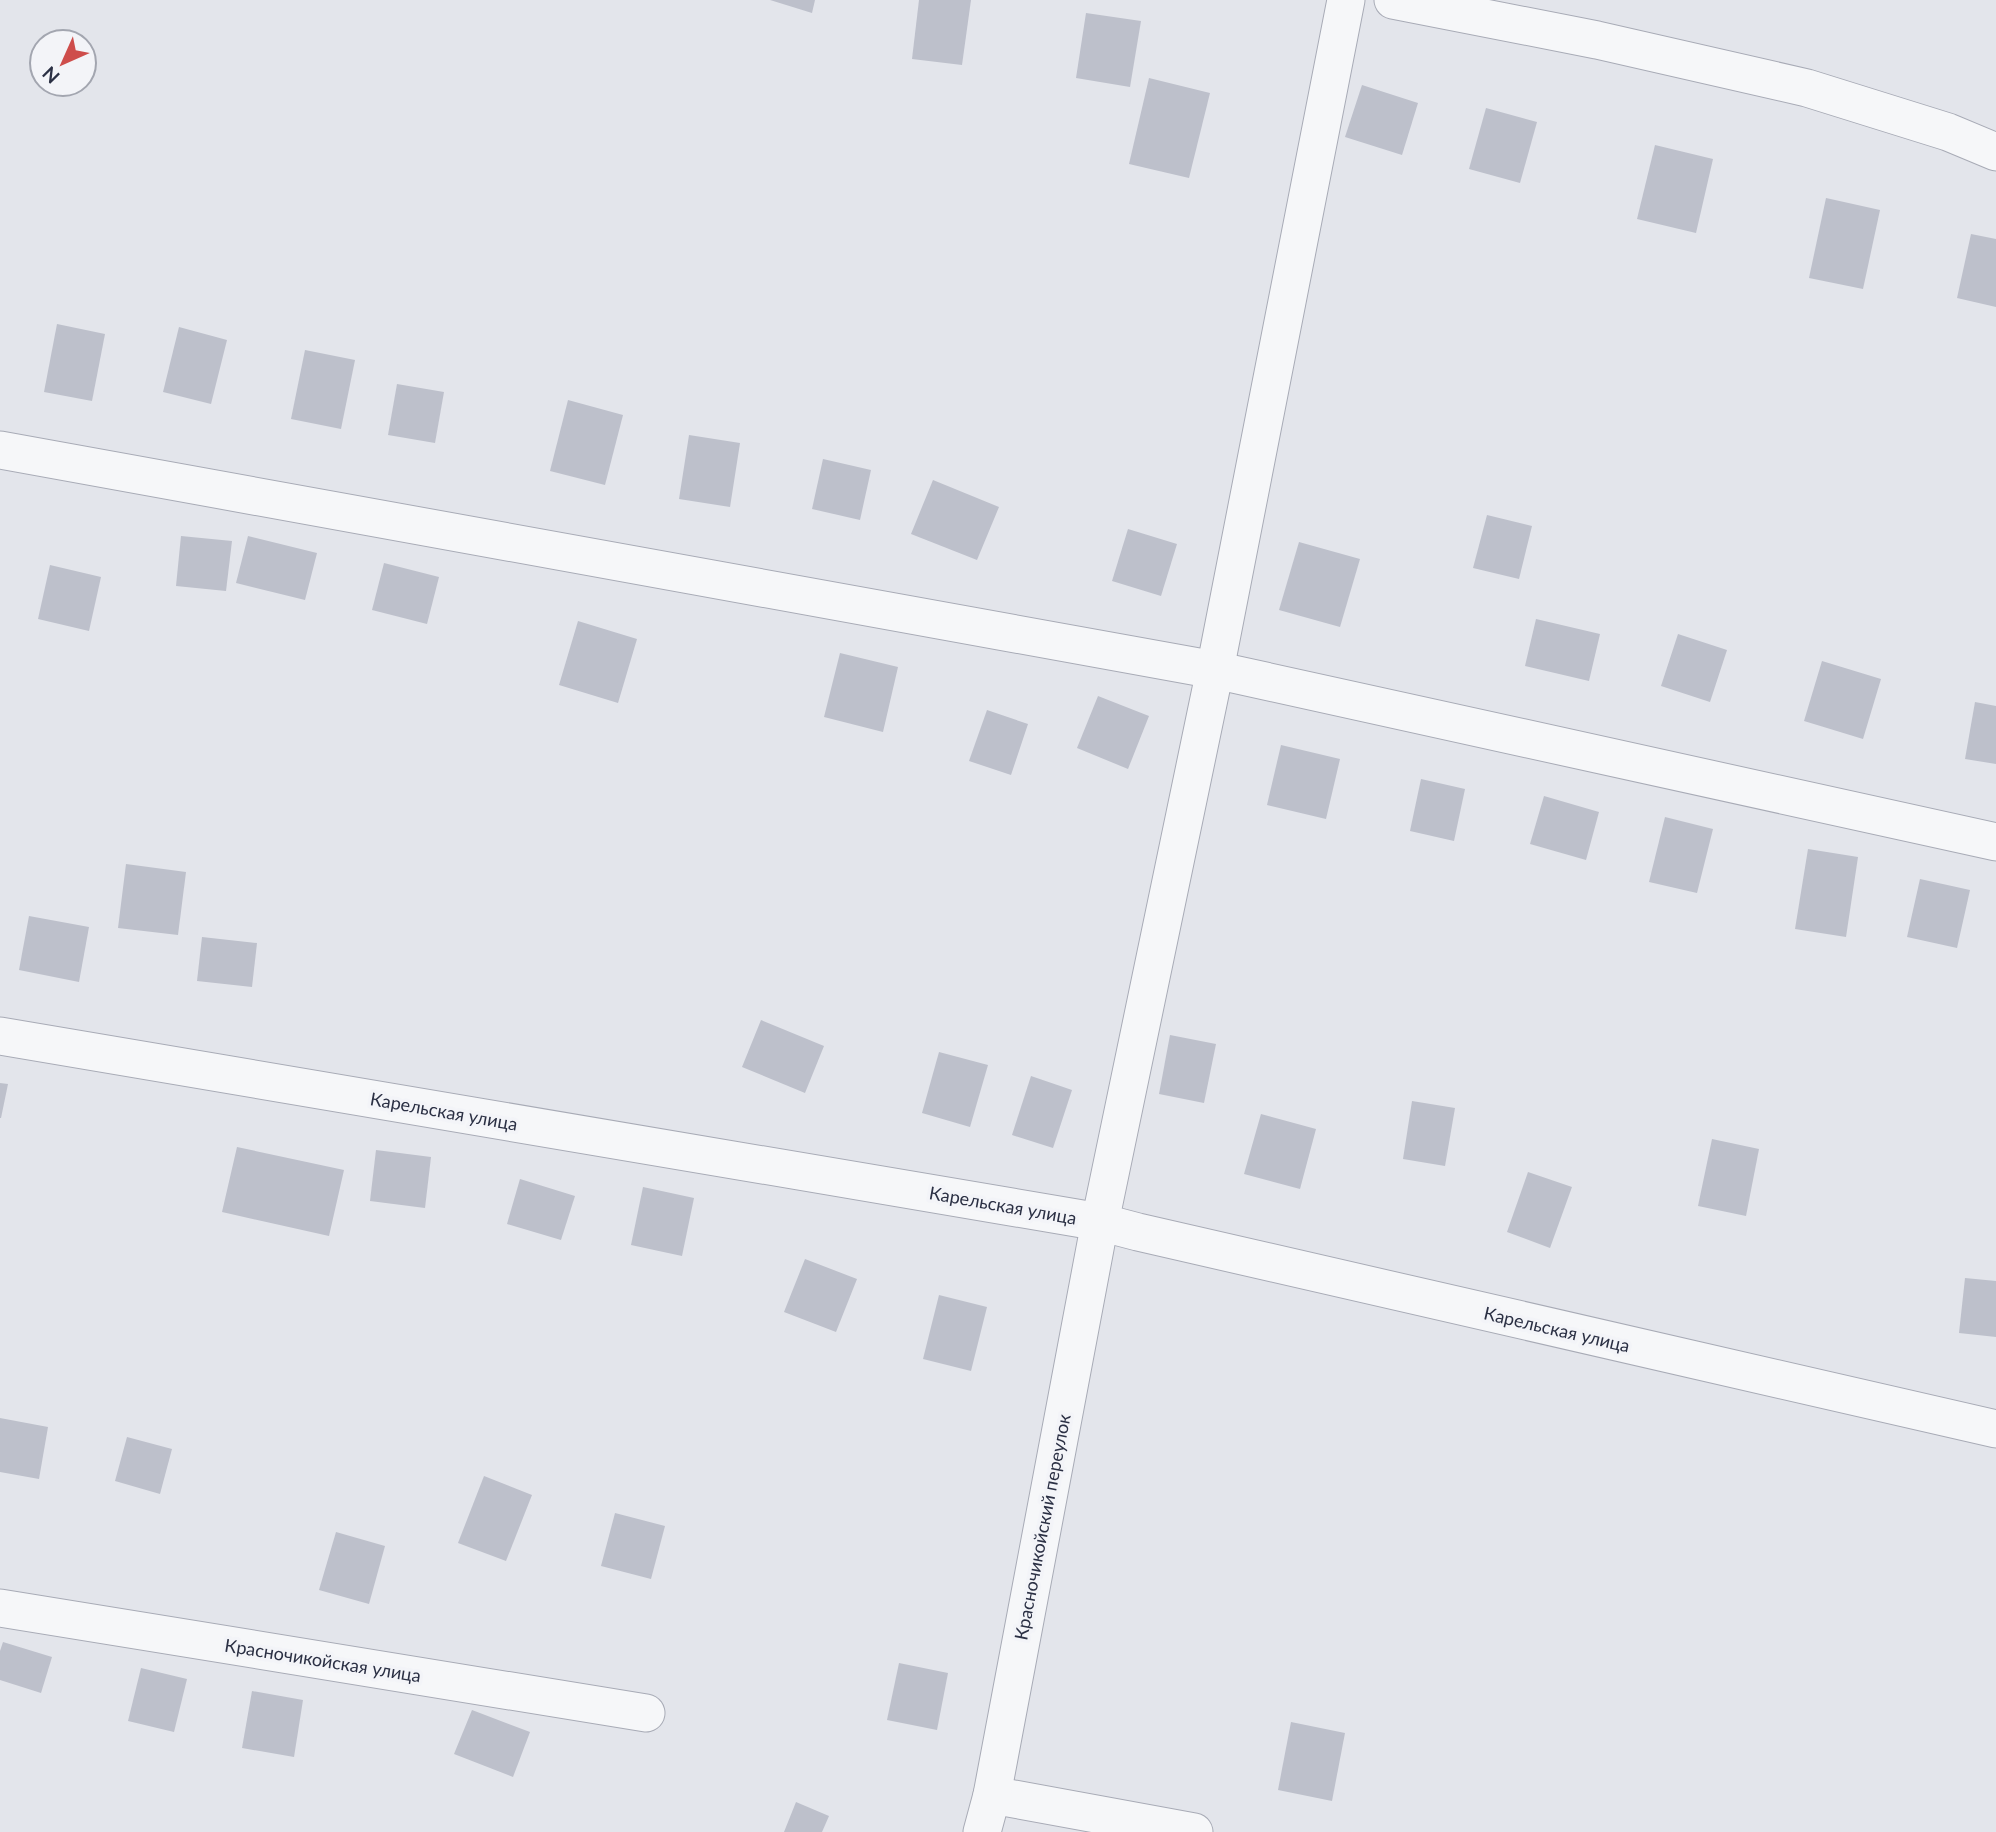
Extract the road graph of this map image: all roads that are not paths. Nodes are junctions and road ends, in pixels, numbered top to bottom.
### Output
1 (1346, 0) edge
2 (1393, 0) edge
3 (1996, 152) edge
4 (0, 450) edge
5 (1215, 670) junction
6 (1996, 842) edge
7 (0, 1036) edge
8 (1100, 1222) junction
9 (1996, 1429) edge
10 (0, 1608) edge
11 (646, 1713) dead end
12 (992, 1795) junction
13 (982, 1832) edge
14 (1194, 1832) edge

1 - 5 street, Красночикойский переулок
2 - 3 street
4 - 5 street
5 - 6 street
5 - 8 street, Красночикойский переулок
7 - 8 street, Карельская улица
8 - 9 street, Карельская улица
8 - 12 street, Красночикойский переулок
10 - 11 street, Красночикойская улица
12 - 13 street, Красночикойский переулок
12 - 14 street

